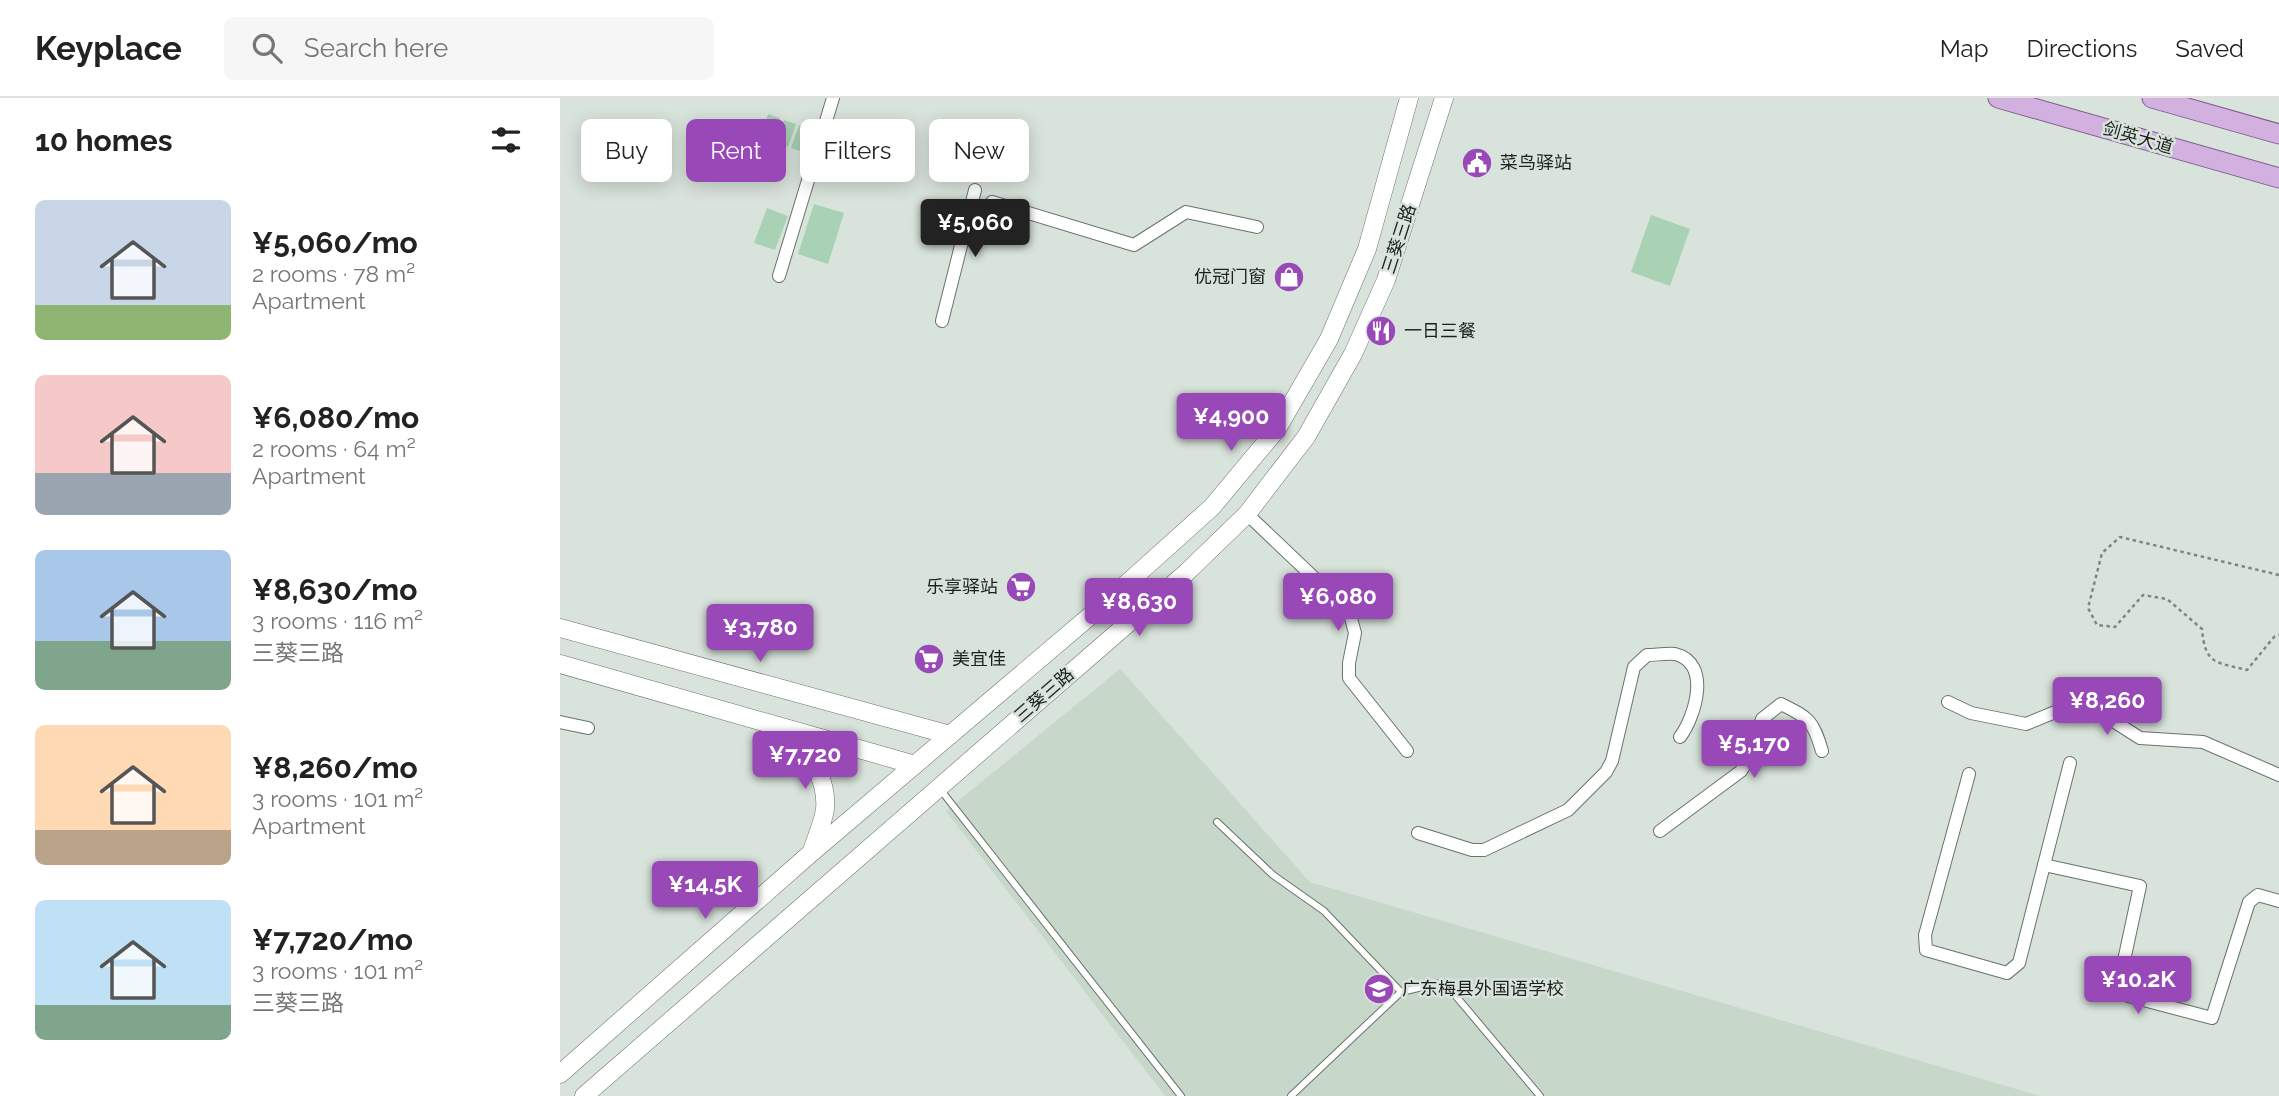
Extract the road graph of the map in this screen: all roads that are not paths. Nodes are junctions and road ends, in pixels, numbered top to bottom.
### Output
1 (833, 98) edge
2 (1409, 98) edge
3 (1444, 98) edge
4 (1998, 98) edge
5 (2152, 98) edge
6 (2279, 134) edge
7 (2279, 178) edge
8 (975, 190) dead end
9 (992, 202) dead end
10 (1257, 227) dead end
11 (779, 276) dead end
12 (942, 321) dead end
13 (1247, 514) junction
14 (560, 628) edge
15 (560, 664) edge
16 (1948, 702) dead end
17 (560, 722) edge
18 (588, 728) dead end
19 (791, 730) junction
20 (950, 735) junction
21 (1680, 737) dead end
22 (1407, 751) dead end
23 (1822, 751) dead end
24 (2070, 763) dead end
25 (915, 765) junction
26 (1969, 774) dead end
27 (2279, 775) edge
28 (938, 786) junction
29 (1217, 822) dead end
30 (1660, 831) dead end
31 (1418, 833) dead end
32 (811, 853) junction
33 (2044, 865) junction
34 (2279, 901) edge
35 (1401, 992) junction
36 (560, 1074) edge
37 (584, 1096) edge
38 (1181, 1096) edge
39 (1291, 1096) edge
40 (1540, 1096) edge

1 - 11 street
2 - 20 street, 三葵三路
3 - 13 street, 三葵三路
4 - 7 main road, 剑英大道
5 - 6 main road
8 - 12 street
9 - 10 street
13 - 22 street
13 - 28 street, 三葵三路
14 - 20 street
15 - 19 street
16 - 27 street
17 - 18 street
19 - 25 street
19 - 32 street
20 - 25 street, 三葵三路
21 - 31 street
23 - 30 street
24 - 33 street
25 - 32 street, 三葵三路
26 - 33 street
28 - 37 street, 三葵三路
28 - 38 lane
29 - 35 lane
32 - 36 street, 三葵三路
33 - 34 street
35 - 39 lane
35 - 40 lane

